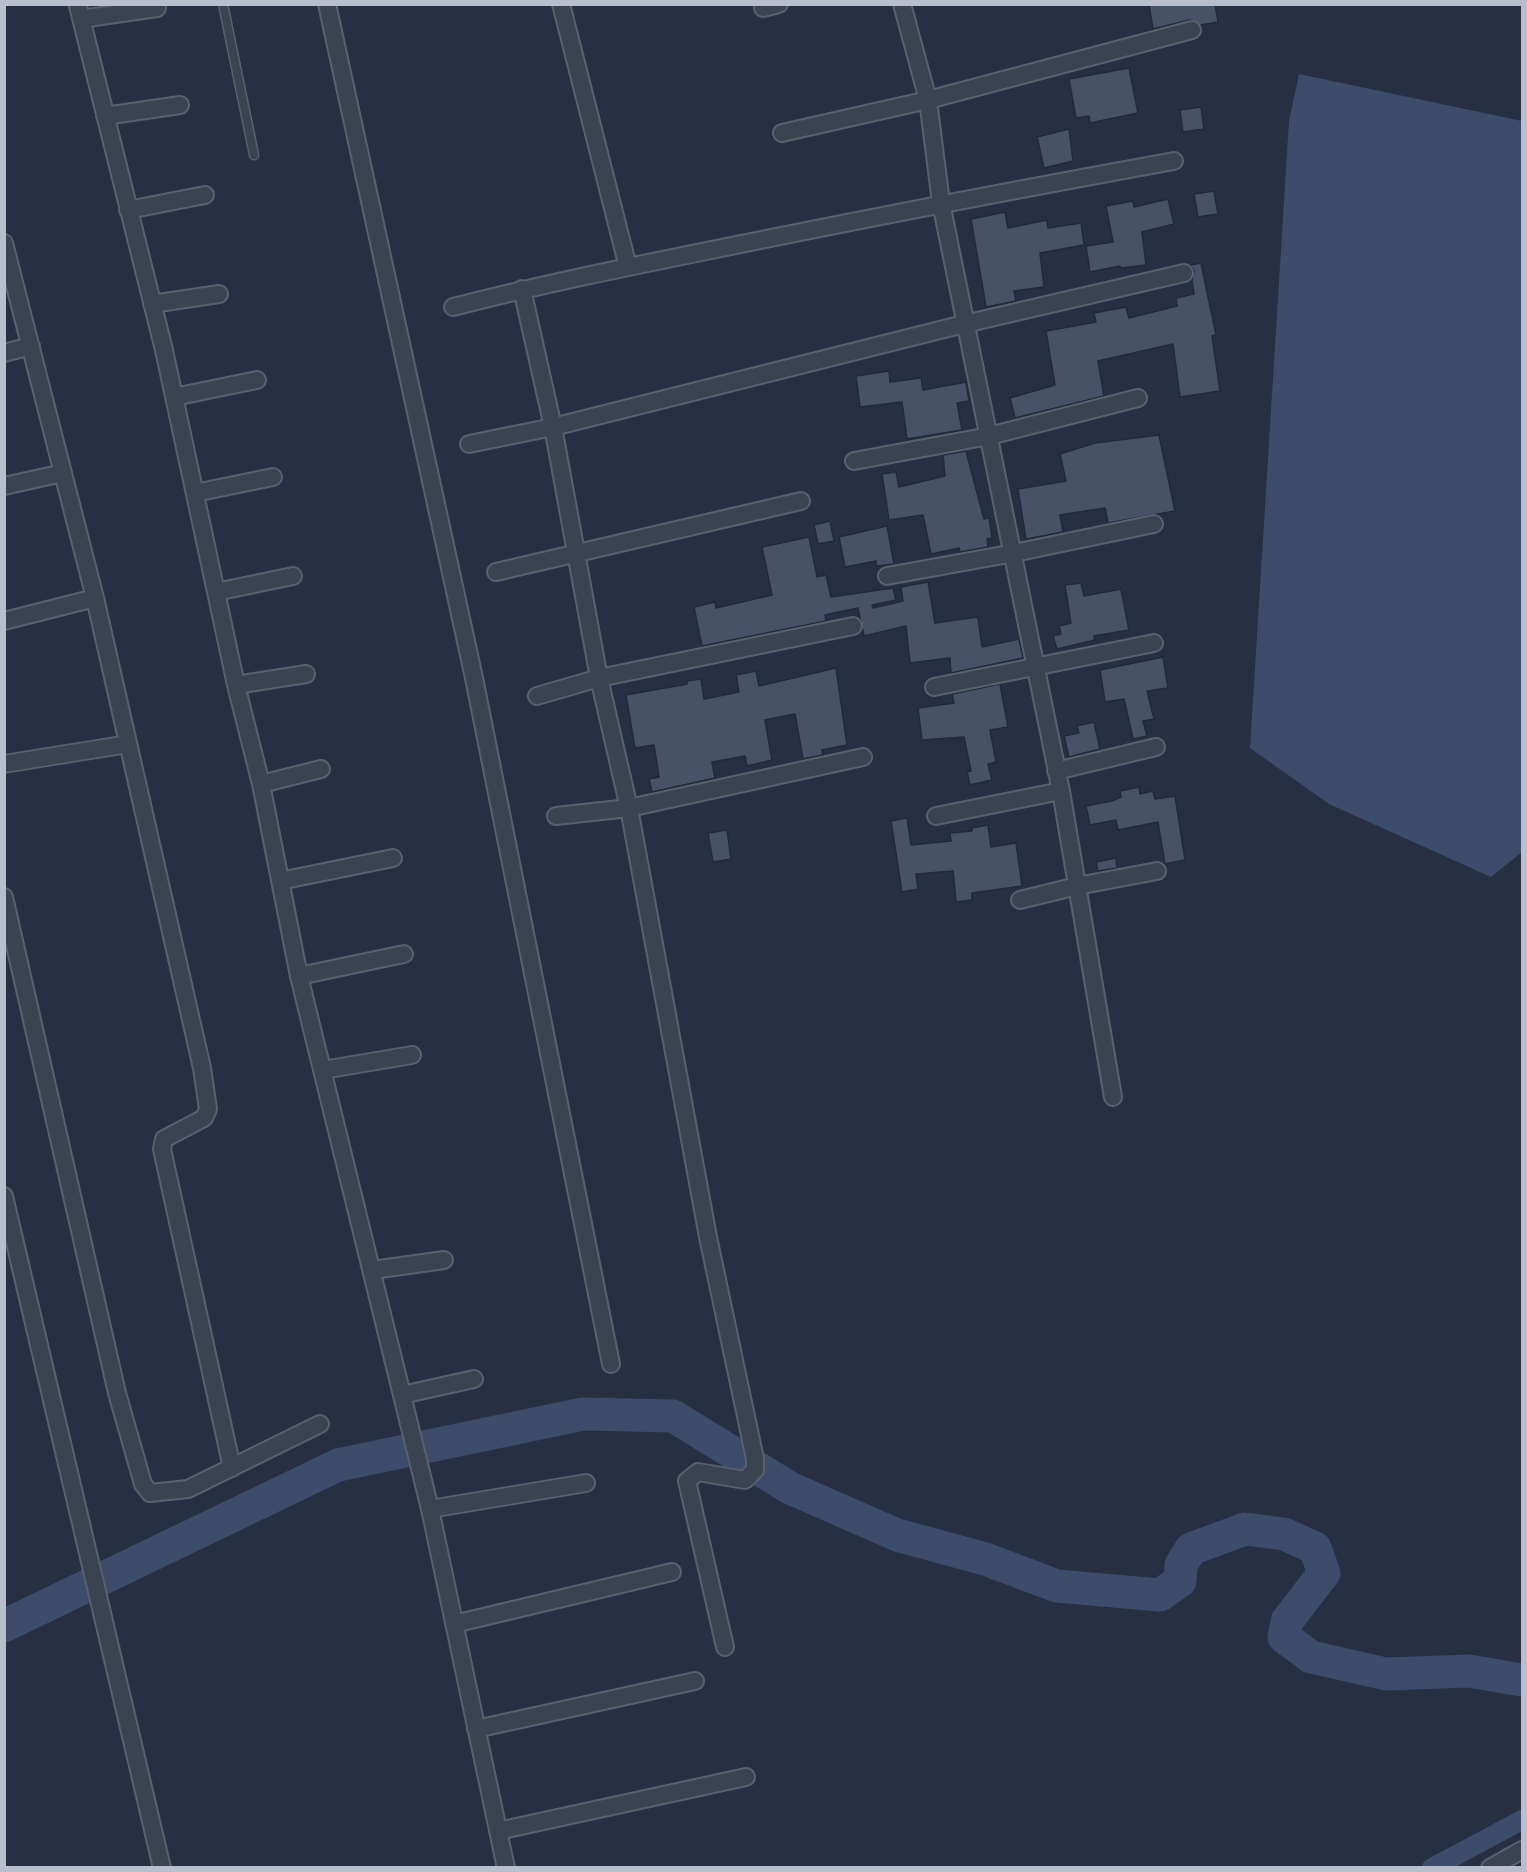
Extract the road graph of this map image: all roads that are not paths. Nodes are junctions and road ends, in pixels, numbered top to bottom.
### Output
1 (223, 4) edge
2 (327, 4) edge
3 (561, 4) edge
4 (902, 4) edge
5 (157, 8) dead end
6 (1192, 30) dead end
7 (928, 100) junction
8 (180, 105) dead end
9 (105, 116) junction
10 (782, 133) dead end
11 (254, 155) dead end
12 (1174, 161) dead end
13 (205, 195) dead end
14 (941, 204) junction
15 (128, 210) junction
16 (4, 243) edge
17 (628, 267) junction
18 (1184, 273) dead end
19 (522, 289) junction
20 (219, 294) dead end
21 (152, 304) junction
22 (453, 307) dead end
23 (966, 323) junction
24 (31, 346) junction
25 (4, 353) edge
26 (257, 380) dead end
27 (174, 396) junction
28 (1138, 398) dead end
29 (553, 427) junction
30 (989, 436) junction
31 (469, 444) dead end
32 (854, 461) dead end
33 (63, 473) junction
34 (273, 477) dead end
35 (4, 486) edge
36 (195, 493) junction
37 (801, 501) dead end
38 (1154, 524) dead end
39 (578, 552) junction
40 (1014, 554) junction
41 (496, 572) dead end
42 (293, 576) dead end
43 (887, 576) dead end
44 (216, 592) junction
45 (95, 598) junction
46 (4, 621) edge
47 (853, 626) dead end
48 (1154, 643) dead end
49 (1034, 666) junction
50 (306, 674) dead end
51 (599, 678) junction
52 (236, 685) junction
53 (934, 687) dead end
54 (537, 696) dead end
55 (128, 744) junction
56 (1156, 747) dead end
57 (863, 757) dead end
58 (4, 764) edge
59 (321, 769) dead end
60 (1056, 771) junction
61 (261, 784) junction
62 (1061, 791) junction
63 (629, 808) junction
64 (556, 816) dead end
65 (936, 816) dead end
66 (393, 858) dead end
67 (1157, 871) dead end
68 (280, 881) junction
69 (1077, 886) junction
70 (4, 897) edge
71 (1020, 900) dead end
72 (404, 954) dead end
73 (299, 976) junction
74 (412, 1055) dead end
75 (323, 1070) junction
76 (1113, 1097) dead end
77 (4, 1196) edge
78 (444, 1260) dead end
79 (373, 1270) junction
80 (611, 1364) dead end
81 (474, 1379) dead end
82 (402, 1395) junction
83 (320, 1424) dead end
84 (232, 1468) junction
85 (586, 1483) dead end
86 (430, 1509) junction
87 (672, 1572) dead end
88 (454, 1624) junction
89 (724, 1647) dead end
90 (695, 1681) dead end
91 (476, 1729) junction
92 (746, 1777) dead end
93 (498, 1831) junction
94 (1522, 1850) edge
95 (1507, 1863) edge
96 (162, 1868) edge
97 (506, 1868) edge
98 (1490, 1868) edge

1 - 11 lane
2 - 80 street
3 - 17 street
4 - 7 street
5 - 9 street
6 - 7 street
7 - 10 street
7 - 14 street
8 - 9 street
9 - 15 street
12 - 14 street
13 - 15 street
14 - 17 street
14 - 23 street
15 - 21 street
16 - 24 street
17 - 19 street
18 - 23 street
19 - 22 street
19 - 29 street
20 - 21 street
21 - 27 street
23 - 29 street
23 - 30 street
24 - 25 street
24 - 33 street
26 - 27 street
27 - 36 street
28 - 30 street
29 - 31 street
29 - 39 street
30 - 32 street
30 - 40 street
33 - 35 street
33 - 45 street
34 - 36 street
36 - 44 street
37 - 39 street
38 - 40 street
39 - 41 street
39 - 51 street
40 - 43 street
40 - 49 street
42 - 44 street
44 - 52 street
45 - 46 street
45 - 55 street
47 - 51 street
48 - 49 street
49 - 53 street
49 - 60 street
50 - 52 street
51 - 54 street
51 - 63 street
52 - 61 street
55 - 58 street
55 - 84 street
56 - 60 street
57 - 63 street
59 - 61 street
60 - 62 street
61 - 68 street
62 - 65 street
62 - 69 street
63 - 64 street
63 - 89 street
66 - 68 street
67 - 69 street
68 - 73 street
69 - 71 street
69 - 76 street
70 - 84 street
72 - 73 street
73 - 75 street
74 - 75 street
75 - 79 street
77 - 96 street
78 - 79 street
79 - 82 street
81 - 82 street
82 - 86 street
83 - 84 street
85 - 86 street
86 - 88 street
87 - 88 street
88 - 91 street
90 - 91 street
91 - 93 street
92 - 93 street
93 - 97 street
94 - 95 street
95 - 98 street

